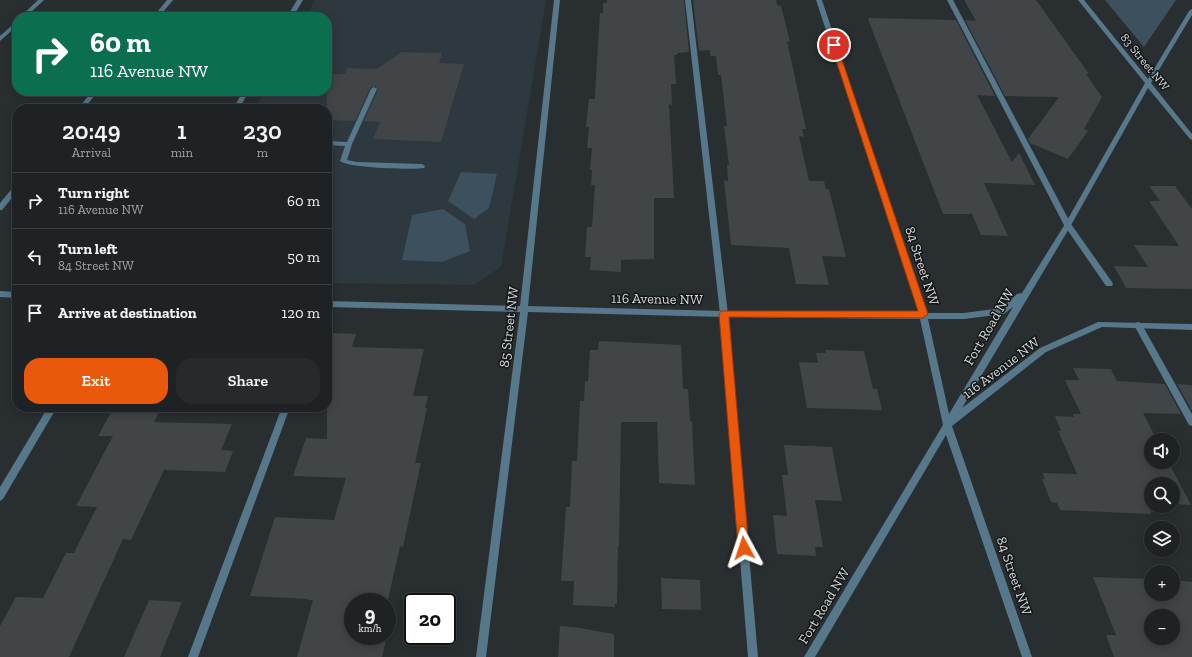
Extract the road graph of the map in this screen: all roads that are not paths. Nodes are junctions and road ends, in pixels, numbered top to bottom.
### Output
1 (41, 0) edge
2 (170, 0) edge
3 (300, 0) edge
4 (557, 0) edge
5 (688, 0) edge
6 (819, 0) edge
7 (950, 0) edge
8 (1081, 0) edge
9 (1192, 11) edge
10 (28, 12) edge
11 (160, 12) edge
12 (293, 12) edge
13 (12, 28) edge
14 (0, 39) edge
15 (1148, 83) junction
16 (374, 89) dead end
17 (91, 96) edge
18 (85, 104) edge
19 (1192, 138) edge
20 (332, 143) edge
21 (349, 144) junction
22 (422, 166) dead end
23 (12, 193) edge
24 (0, 208) edge
25 (1068, 225) junction
26 (1109, 284) dead end
27 (1026, 291) junction
28 (0, 294) edge
29 (12, 294) edge
30 (332, 304) edge
31 (524, 309) junction
32 (724, 314) junction
33 (923, 314) junction
34 (1138, 325) junction
35 (1192, 327) edge
36 (50, 412) edge
37 (284, 412) edge
38 (1192, 422) edge
39 (947, 425) junction
40 (0, 496) edge
41 (193, 657) edge
42 (481, 657) edge
43 (753, 657) edge
44 (809, 657) edge
45 (1028, 657) edge

1 - 10 street
2 - 11 street
3 - 12 street
4 - 31 street, 85 Street NW
5 - 32 street
6 - 33 street, 84 Street NW
7 - 25 street
8 - 15 street, 83 Street NW
9 - 15 street, Fort Road NW
13 - 14 street
15 - 19 street, 83 Street NW
15 - 25 street, Fort Road NW
16 - 21 street
17 - 18 street
20 - 21 street
21 - 22 street
23 - 24 street
25 - 26 street
25 - 27 street, Fort Road NW
27 - 33 street, 116 Avenue NW
27 - 39 street, Fort Road NW
28 - 29 street
30 - 31 street, 116 Avenue NW
31 - 32 street, 116 Avenue NW
31 - 42 street, 85 Street NW
32 - 33 street, 116 Avenue NW
32 - 43 street
33 - 39 street, 84 Street NW
34 - 35 street, 116 Avenue NW
34 - 38 street
34 - 39 street, 116 Avenue NW
36 - 40 street
37 - 41 street
39 - 44 street, Fort Road NW
39 - 45 street, 84 Street NW

